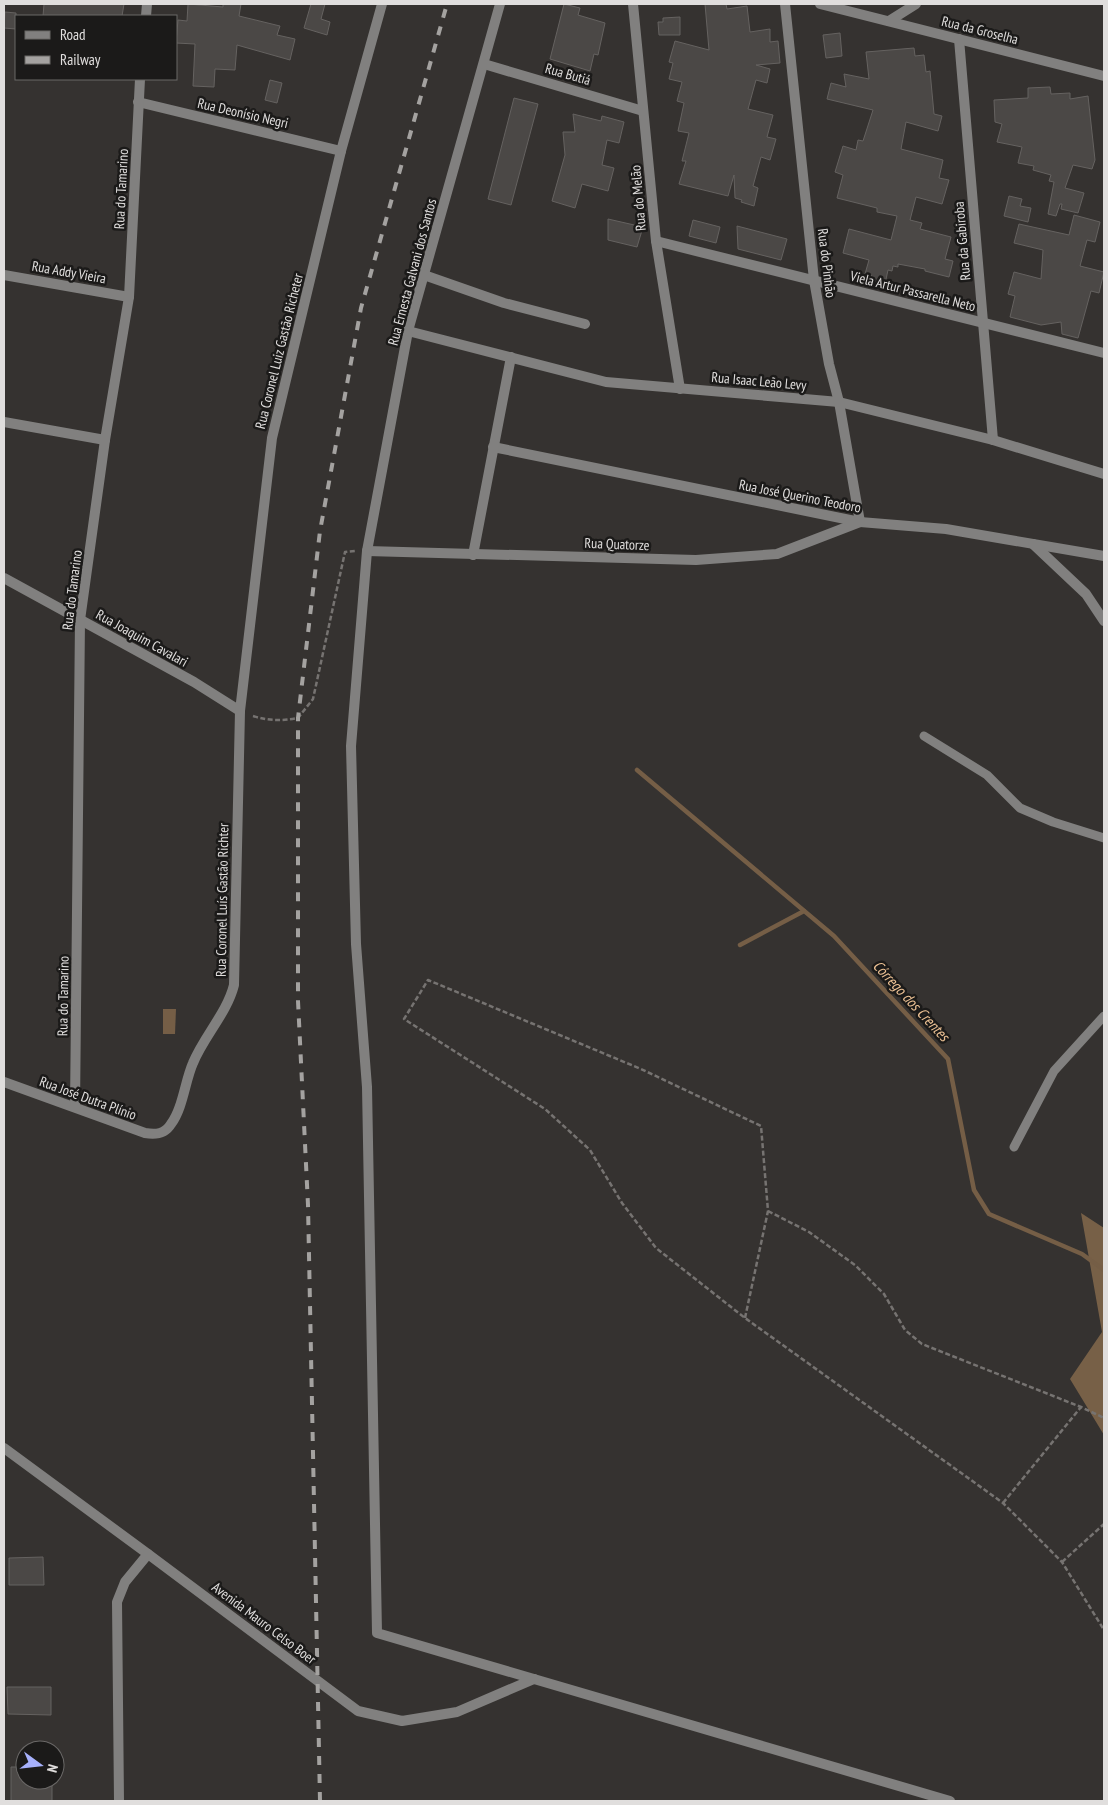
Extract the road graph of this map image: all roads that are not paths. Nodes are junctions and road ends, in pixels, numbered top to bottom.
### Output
1 (382, 4) edge
2 (500, 4) edge
3 (634, 4) edge
4 (785, 4) edge
5 (820, 4) edge
6 (916, 4) edge
7 (890, 21) junction
8 (958, 39) junction
9 (484, 64) junction
10 (1104, 76) edge
11 (140, 80) edge
12 (138, 102) junction
13 (644, 111) junction
14 (341, 151) junction
15 (656, 241) junction
16 (4, 275) edge
17 (424, 275) junction
18 (814, 280) junction
19 (129, 297) junction
20 (982, 323) junction
21 (585, 324) dead end
22 (408, 331) junction
23 (1104, 354) edge
24 (511, 357) junction
25 (680, 389) junction
26 (839, 402) junction
27 (4, 422) edge
28 (106, 440) junction
29 (993, 440) junction
30 (493, 447) junction
31 (1104, 474) edge
32 (860, 522) junction
33 (1033, 544) junction
34 (367, 551) junction
35 (473, 555) junction
36 (1104, 556) edge
37 (4, 578) edge
38 (80, 620) junction
39 (1104, 621) edge
40 (240, 711) junction
41 (924, 736) dead end
42 (1104, 838) edge
43 (1104, 1016) edge
44 (4, 1082) edge
45 (75, 1108) junction
46 (163, 1133) joint
47 (1014, 1148) dead end
48 (4, 1448) edge
49 (148, 1554) junction
50 (534, 1679) junction
51 (119, 1801) edge
52 (950, 1801) edge

1 - 14 street, Rua Coronel Luiz Gastão Richeter
2 - 9 street, Rua Ernesta Galvani dos Santos
3 - 13 street, Rua do Melão
4 - 18 street, Rua do Pinhão
5 - 7 street, Rua da Groselha
6 - 7 street
7 - 8 street, Rua da Groselha
8 - 10 street, Rua da Groselha
8 - 20 street, Rua da Gabiroba
9 - 13 street, Rua Butiá
9 - 17 street, Rua Ernesta Galvani dos Santos
11 - 12 street, Rua do Tamarino
12 - 14 street, Rua Deonísio Negri
12 - 19 street, Rua do Tamarino
13 - 15 street, Rua do Melão
14 - 40 street, Rua Coronel Luiz Gastão Richeter
15 - 18 street, Viela Artur Passarella Neto
15 - 25 street, Rua do Melão
16 - 19 street, Rua Addy Vieira
17 - 21 street
17 - 22 street, Rua Ernesta Galvani dos Santos
18 - 20 street, Viela Artur Passarella Neto
18 - 26 street, Rua do Pinhão
19 - 28 street, Rua do Tamarino
20 - 23 street, Viela Artur Passarella Neto
20 - 29 street, Rua da Gabiroba
22 - 24 street, Rua Isaac Leão Levy
22 - 34 street, Rua Ernesta Galvani dos Santos
24 - 25 street, Rua Isaac Leão Levy
24 - 30 street
25 - 26 street, Rua Isaac Leão Levy
26 - 29 street, Rua Isaac Leão Levy
26 - 32 street, Rua do Pinhão
27 - 28 street
28 - 38 street, Rua do Tamarino
29 - 31 street, Rua Isaac Leão Levy
30 - 32 street, Rua José Querino Teodoro
30 - 35 street
32 - 33 street, Rua José Querino Teodoro
32 - 35 street, Rua Quatorze
33 - 36 street, Rua José Querino Teodoro
33 - 39 street
34 - 35 street, Rua Quatorze
34 - 50 street, Rua Ernesta Galvani dos Santos
37 - 38 street, Rua Joaquim Cavalari
38 - 40 street, Rua Joaquim Cavalari
38 - 45 street, Rua do Tamarino
40 - 46 street, Rua Coronel Luís Gastão Richter
41 - 42 lane
43 - 47 lane
44 - 45 street, Rua José Dutra Plínio
45 - 46 street, Rua José Dutra Plínio
48 - 49 street, Avenida Mauro Celso Boer
49 - 50 street, Avenida Mauro Celso Boer
49 - 51 street
50 - 52 street

